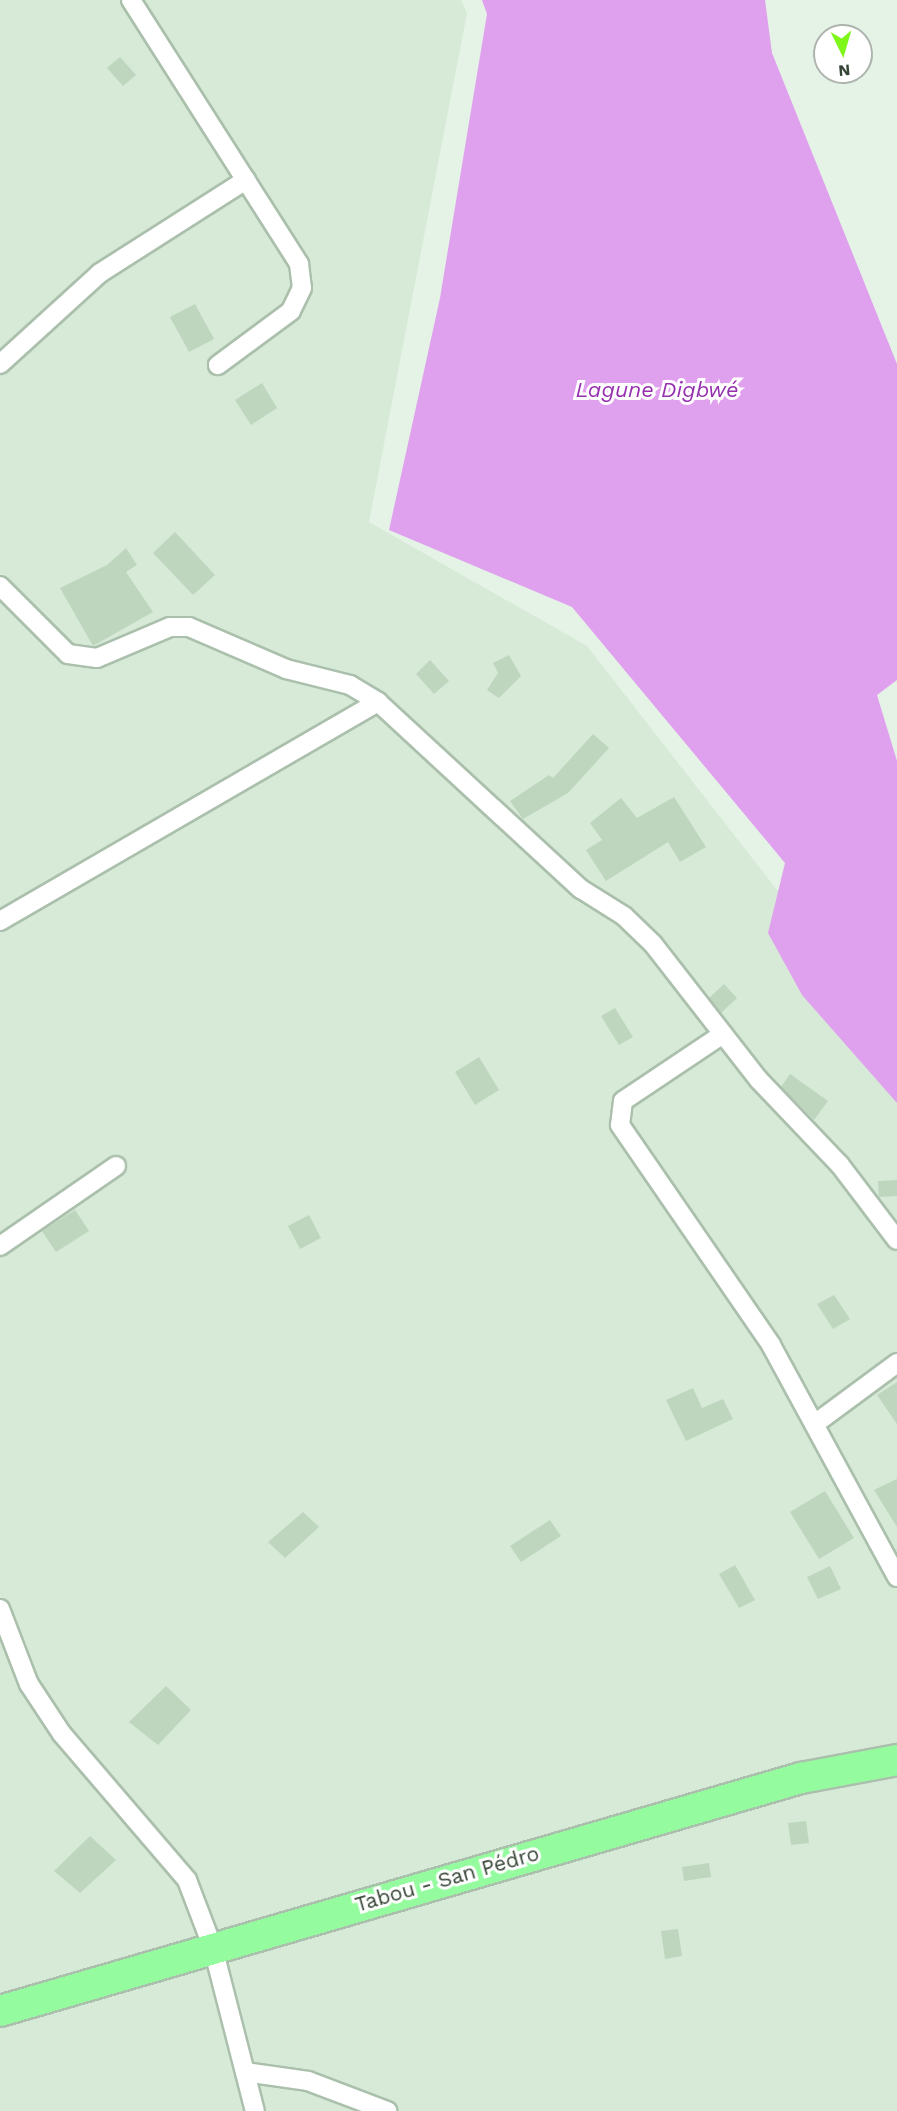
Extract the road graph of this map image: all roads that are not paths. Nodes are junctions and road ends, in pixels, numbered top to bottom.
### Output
1 (132, 0) edge
2 (246, 180) junction
3 (0, 364) edge
4 (218, 365) dead end
5 (0, 586) edge
6 (378, 702) junction
7 (0, 921) edge
8 (723, 1034) junction
9 (116, 1166) dead end
10 (897, 1240) edge
11 (0, 1246) edge
12 (897, 1363) edge
13 (816, 1423) junction
14 (897, 1577) edge
15 (0, 1609) edge
16 (897, 1760) edge
17 (213, 1948) junction
18 (0, 2011) edge
19 (244, 2072) junction
20 (255, 2111) edge
21 (387, 2111) edge

1 - 2 street
2 - 3 street
2 - 4 street
5 - 6 street
6 - 7 street
6 - 8 street
8 - 10 street
8 - 13 street
9 - 11 street
12 - 13 street
13 - 14 street
15 - 17 street
16 - 17 main road, Tabou - San Pédro
17 - 18 main road, Tabou - San Pédro
17 - 19 street
19 - 20 street
19 - 21 street

